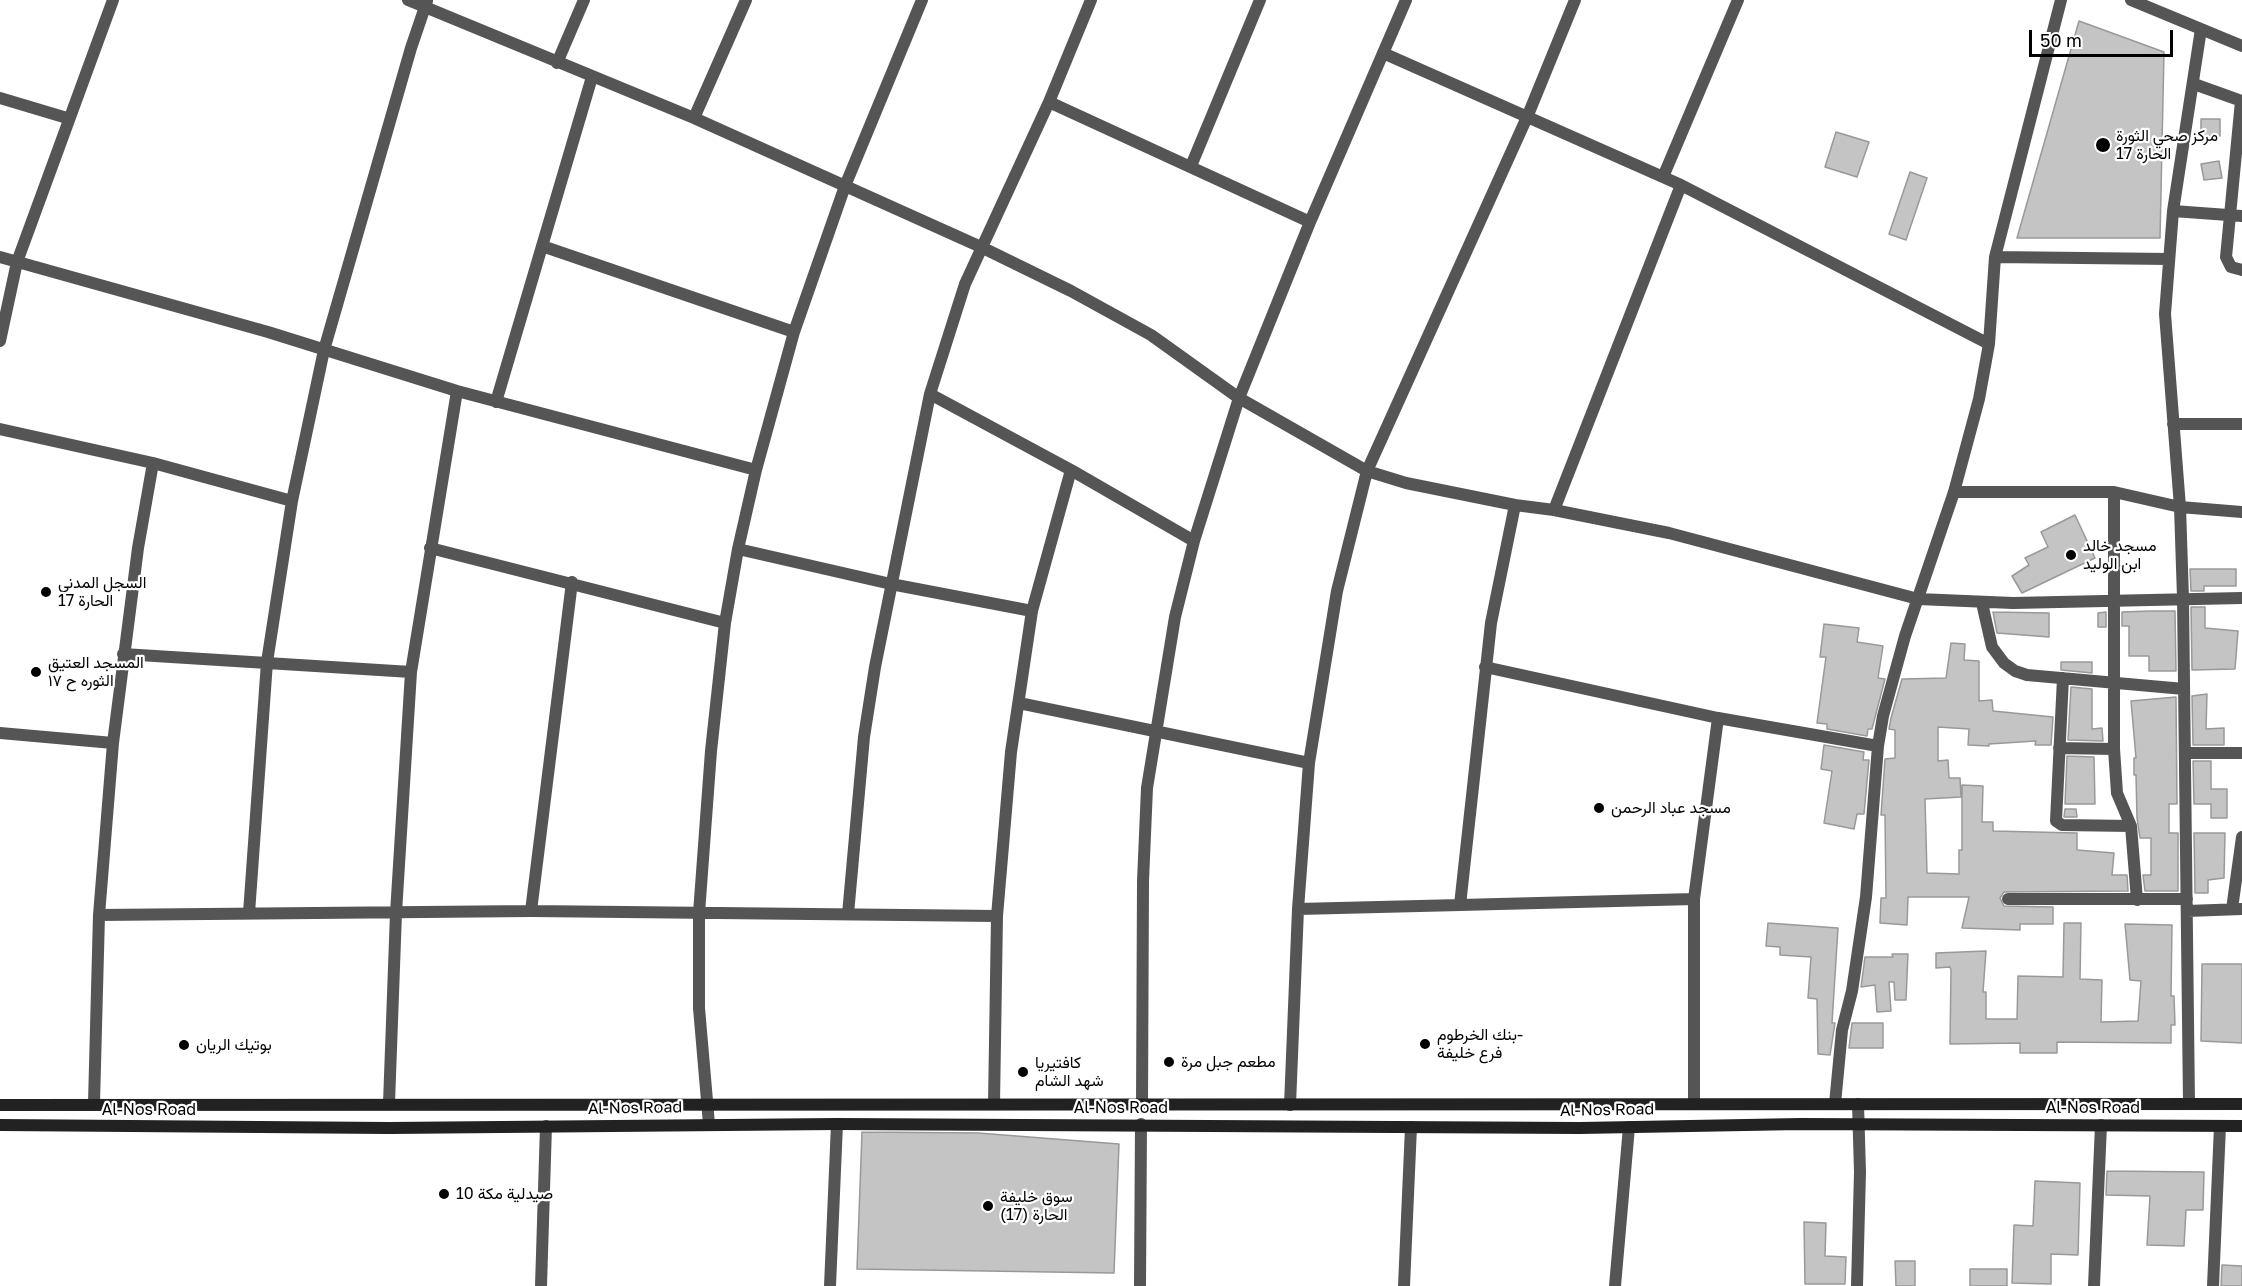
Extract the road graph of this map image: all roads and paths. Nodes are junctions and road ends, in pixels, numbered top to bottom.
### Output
1 (113, 0) edge
2 (408, 0) edge
3 (584, 0) edge
4 (746, 0) edge
5 (922, 0) edge
6 (1091, 0) edge
7 (1260, 0) edge
8 (1406, 0) edge
9 (1575, 0) edge
10 (1738, 0) edge
11 (2061, 0) edge
12 (2131, 0) edge
13 (426, 4) edge
14 (2201, 29) junction
15 (2242, 46) edge
16 (1383, 53) junction
17 (557, 63) junction
18 (592, 77) junction
19 (2194, 84) junction
20 (0, 98) edge
21 (2242, 101) edge
22 (1049, 102) junction
23 (1528, 116) junction
24 (68, 118) junction
25 (694, 118) junction
26 (1191, 166) junction
27 (1663, 177) junction
28 (1682, 185) junction
29 (845, 186) junction
30 (2173, 211) junction
31 (2236, 216) edge
32 (1310, 222) junction
33 (542, 246) junction
34 (981, 247) junction
35 (0, 257) edge
36 (1995, 257) junction
37 (2169, 259) junction
38 (17, 262) junction
39 (2242, 270) edge
40 (794, 333) junction
41 (0, 341) edge
42 (1989, 344) junction
43 (324, 350) junction
44 (457, 391) junction
45 (930, 394) junction
46 (1239, 398) junction
47 (496, 402) junction
48 (2173, 424) junction
49 (2242, 424) edge
50 (0, 429) edge
51 (153, 463) junction
52 (756, 470) junction
53 (1071, 470) junction
54 (1367, 471) junction
55 (1954, 492) junction
56 (2114, 492) junction
57 (292, 501) junction
58 (1515, 505) junction
59 (2180, 507) junction
60 (1554, 510) junction
61 (2242, 512) edge
62 (1194, 541) junction
63 (430, 548) junction
64 (738, 549) junction
65 (572, 582) junction
66 (891, 584) junction
67 (2183, 598) junction
68 (2242, 598) edge
69 (1918, 599) junction
70 (2114, 600) junction
71 (1982, 603) junction
72 (1032, 611) junction
73 (725, 623) junction
74 (123, 654) junction
75 (267, 662) junction
76 (1485, 667) junction
77 (411, 672) junction
78 (2063, 678) junction
79 (2113, 683) junction
80 (2184, 689) junction
81 (1019, 703) junction
82 (1718, 718) junction
83 (1155, 732) junction
84 (0, 734) edge
85 (113, 744) junction
86 (1878, 746) junction
87 (2060, 748) junction
88 (2114, 749) junction
89 (2185, 753) junction
90 (2242, 753) edge
91 (1309, 763) junction
92 (2131, 826) junction
93 (2242, 837) edge
94 (1694, 899) junction
95 (2008, 899) dead end
96 (2137, 900) junction
97 (1460, 905) junction
98 (2187, 905) junction
99 (1298, 909) junction
100 (2237, 909) edge
101 (531, 911) junction
102 (249, 913) junction
103 (396, 913) junction
104 (699, 913) junction
105 (848, 914) junction
106 (99, 915) junction
107 (997, 916) junction
108 (94, 1103) junction
109 (389, 1103) junction
110 (1694, 1103) junction
111 (2189, 1103) junction
112 (707, 1104) junction
113 (994, 1104) junction
114 (1142, 1104) junction
115 (1581, 1104) junction
116 (1835, 1104) junction
117 (1858, 1104) junction
118 (2242, 1104) edge
119 (0, 1105) edge
120 (1290, 1105) junction
121 (709, 1124) junction
122 (837, 1124) junction
123 (1141, 1124) junction
124 (0, 1125) edge
125 (1859, 1125) junction
126 (2101, 1125) junction
127 (546, 1126) junction
128 (2220, 1126) junction
129 (2242, 1126) edge
130 (1411, 1127) junction
131 (1629, 1127) junction
132 (1580, 1128) junction
133 (542, 1286) edge
134 (830, 1286) edge
135 (1140, 1286) edge
136 (1404, 1286) edge
137 (1615, 1286) edge
138 (1857, 1286) edge
139 (2094, 1286) edge
140 (2213, 1286) edge

1 - 24 street
2 - 13 street
3 - 17 street
4 - 25 street
5 - 29 street
6 - 22 street
7 - 26 street
8 - 16 street
9 - 23 street
10 - 27 street
11 - 36 street
12 - 14 street
13 - 17 street
13 - 43 street
14 - 15 street
14 - 19 street
16 - 23 street
16 - 32 street
17 - 18 street
18 - 25 street
18 - 33 street
19 - 21 street
19 - 30 street
20 - 24 street
21 - 31 street
22 - 26 street
22 - 34 street
23 - 27 street
23 - 54 street
24 - 38 street
25 - 29 street
26 - 32 street
27 - 28 street
28 - 42 street
28 - 60 street
29 - 34 street
29 - 40 street
30 - 31 street
30 - 37 street
31 - 39 street
32 - 46 street
33 - 40 street
33 - 47 street
34 - 45 street
34 - 46 street
35 - 38 street
36 - 37 street
36 - 42 street
37 - 48 street
38 - 41 street
38 - 43 street
40 - 52 street
42 - 55 street
43 - 44 street
43 - 57 street
44 - 47 street
44 - 63 street
45 - 53 street
45 - 66 street
46 - 54 street
46 - 62 street
47 - 52 street
48 - 49 street
48 - 59 street
50 - 51 street
51 - 57 street
51 - 74 street
52 - 64 street
53 - 62 street
53 - 72 street
54 - 58 street
54 - 91 street
55 - 56 street
55 - 69 street
56 - 59 street
56 - 70 street
57 - 75 street
58 - 60 street
58 - 76 street
59 - 61 street
59 - 67 street
60 - 69 street
62 - 83 street
63 - 65 street
63 - 77 street
64 - 66 street
64 - 73 street
65 - 73 street
65 - 101 street
66 - 72 street
66 - 105 street
67 - 68 street
67 - 70 street
67 - 80 street
69 - 71 street
69 - 86 street
70 - 71 street
70 - 79 street
71 - 78 street
72 - 81 street
73 - 104 street
74 - 75 street
74 - 85 street
75 - 77 street
75 - 102 street
76 - 82 street
76 - 97 street
77 - 103 street
78 - 79 street
78 - 87 street
79 - 80 street
79 - 88 street
80 - 89 street
81 - 83 street
81 - 107 street
82 - 86 street
82 - 94 street
83 - 91 street
83 - 114 street
84 - 85 street
85 - 106 street
86 - 116 street
87 - 88 street
87 - 92 street
88 - 92 street
89 - 90 street
89 - 98 street
91 - 99 street
92 - 96 street
93 - 100 street
94 - 97 street
94 - 110 street
95 - 96 street
96 - 98 street
97 - 99 street
98 - 100 street
98 - 111 street
99 - 120 street
101 - 103 street
101 - 104 street
102 - 103 street
102 - 106 street
103 - 109 street
104 - 105 street
104 - 112 street
105 - 107 street
106 - 108 street
107 - 113 street
108 - 109 main road, Al-Nos Road
108 - 119 main road, Al-Nos Road
109 - 112 main road, Al-Nos Road
110 - 115 main road, Al-Nos Road
110 - 116 main road, Al-Nos Road
111 - 117 main road, Al-Nos Road
111 - 118 main road, Al-Nos Road
112 - 113 main road, Al-Nos Road
112 - 121 street
113 - 114 main road, Al-Nos Road
114 - 120 main road, Al-Nos Road
115 - 120 main road, Al-Nos Road
115 - 132 main road
116 - 117 main road, Al-Nos Road
117 - 125 street
121 - 122 main road, Al-Nos Road
121 - 127 main road, Al-Nos Road
122 - 123 main road, Al-Nos Road
122 - 134 street
123 - 130 main road, Al-Nos Road
123 - 135 street
124 - 127 main road, Al-Nos Road
125 - 126 main road, Al-Nos Road
125 - 131 main road, Al-Nos Road
125 - 138 street
126 - 128 main road, Al-Nos Road
126 - 139 street
127 - 133 street
128 - 129 main road, Al-Nos Road
128 - 140 street
130 - 132 main road, Al-Nos Road
130 - 136 street
131 - 132 main road, Al-Nos Road
131 - 137 street

